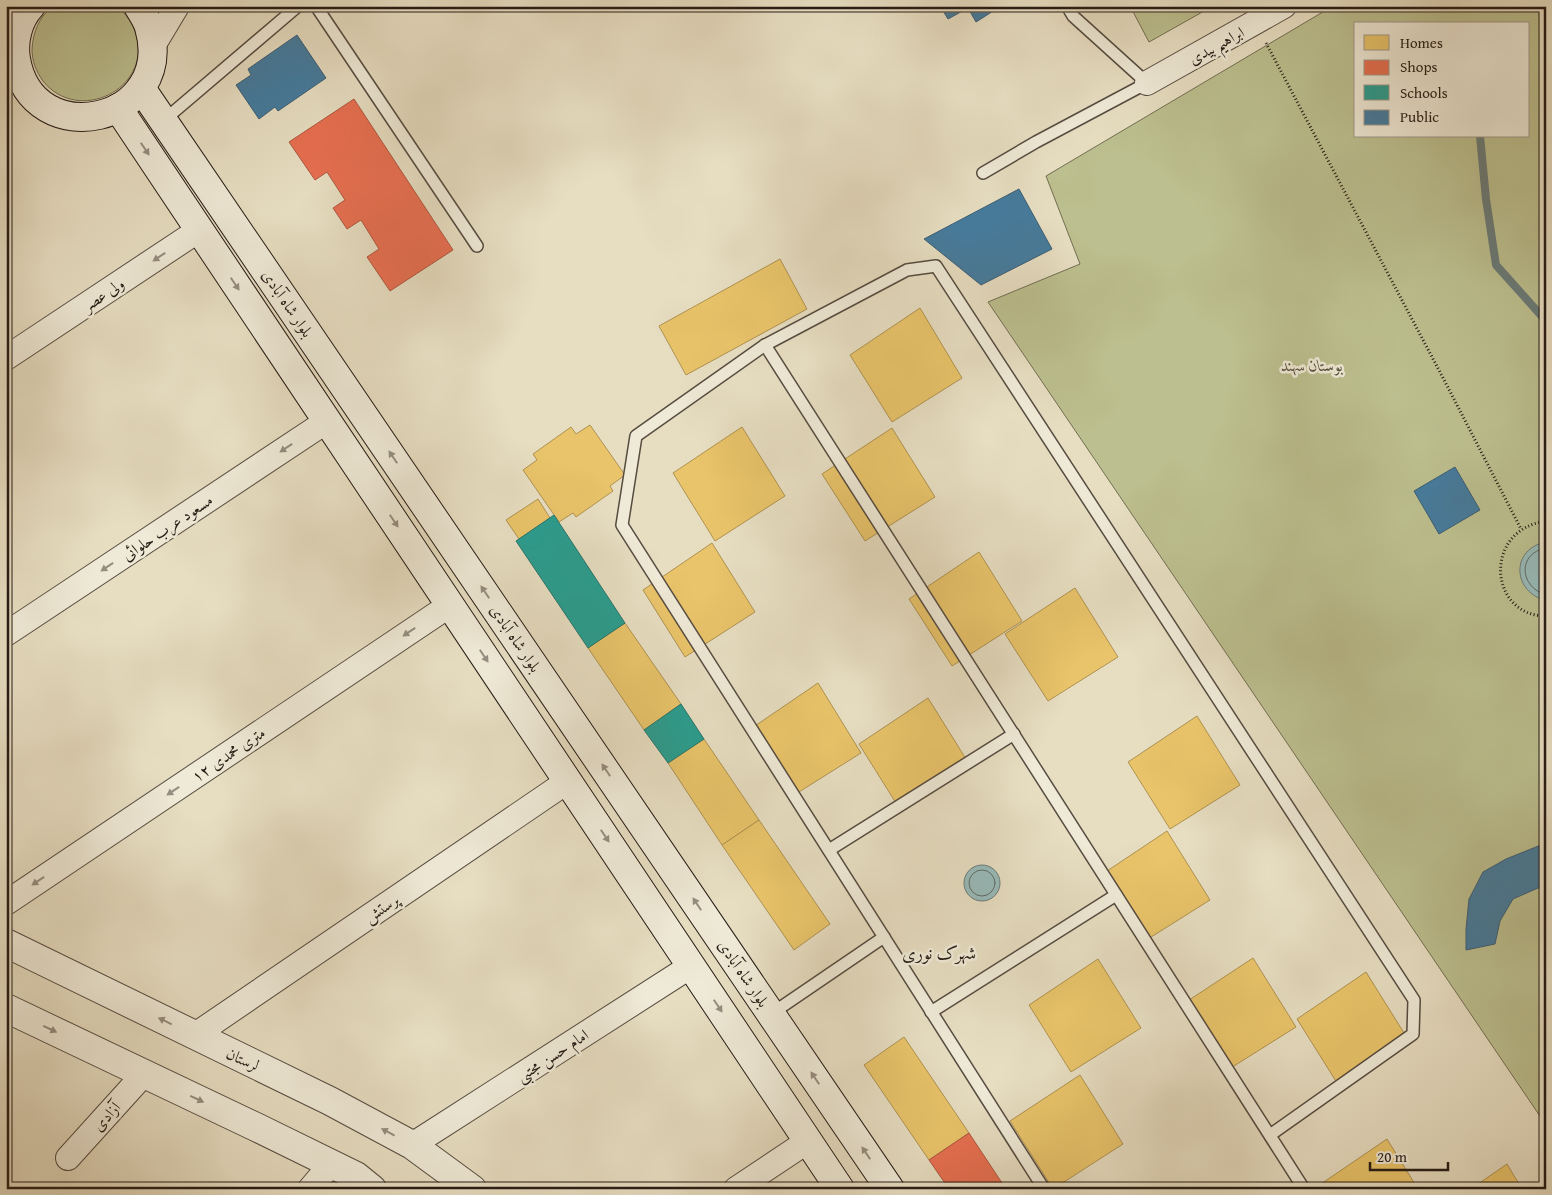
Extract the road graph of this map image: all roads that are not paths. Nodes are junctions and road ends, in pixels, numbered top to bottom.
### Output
1 (138, 6) edge
2 (177, 6) edge
3 (298, 6) edge
4 (316, 6) edge
5 (1066, 6) edge
6 (1284, 6) edge
7 (25, 8) edge
8 (153, 46) junction
9 (10, 57) edge
10 (1147, 83) junction
11 (141, 88) junction
12 (118, 108) junction
13 (163, 121) junction
14 (983, 174) dead end
15 (199, 230) junction
16 (477, 246) dead end
17 (765, 345) junction
18 (6, 358) edge
19 (327, 421) junction
20 (450, 605) junction
21 (6, 634) edge
22 (1014, 734) junction
23 (568, 780) junction
24 (829, 850) junction
25 (1116, 895) junction
26 (6, 903) edge
27 (884, 937) junction
28 (6, 943) edge
29 (691, 966) junction
30 (6, 1008) edge
31 (931, 1012) junction
32 (771, 1014) junction
33 (195, 1035) junction
34 (144, 1074) junction
35 (1270, 1135) junction
36 (808, 1141) junction
37 (412, 1145) junction
38 (68, 1158) dead end
39 (332, 1164) junction
40 (310, 1189) edge
41 (372, 1189) edge
42 (472, 1189) edge
43 (736, 1189) edge
44 (840, 1189) edge
45 (890, 1189) edge
46 (1044, 1189) edge
47 (1304, 1189) edge

1 - 8 main road
2 - 8 street
3 - 13 lane
4 - 16 lane
5 - 10 lane
6 - 10 street, ابراهیم بیدی
7 - 9 main road
8 - 11 main road
9 - 12 main road
10 - 14 lane
11 - 12 main road
11 - 13 main road, بلوار شاه آبادی
12 -> 15 main road, بلوار شاه آبادی
32 -> 13 main road, بلوار شاه آبادی
15 -> 18 street, ولی عصر
15 -> 19 main road, بلوار شاه آبادی
17 - 22 lane
17 - 24 lane
17 - 35 lane
19 -> 20 main road, بلوار شاه آبادی
19 -> 21 street, مسعود عرب حلوائی
20 -> 23 main road, بلوار شاه آبادی
20 -> 26 street, ۱۲ متری محمدی
22 - 24 lane
22 - 25 lane
23 -> 29 main road, بلوار شاه آبادی
23 - 33 street, پرستش
24 - 27 lane
25 - 31 lane
25 - 35 lane
27 - 31 lane
27 - 32 lane
33 -> 28 main road, لرستان
29 -> 36 main road, بلوار شاه آبادی
29 - 37 street, امام حسن مجتبی
30 -> 34 main road
31 - 46 lane
45 -> 32 main road, بلوار شاه آبادی
37 -> 33 main road, لرستان
34 - 38 street, آزادی
34 -> 39 main road
35 - 47 lane
36 - 43 street
36 - 44 main road, بلوار شاه آبادی
37 - 42 main road, لرستان
39 - 40 street
39 - 41 main road

